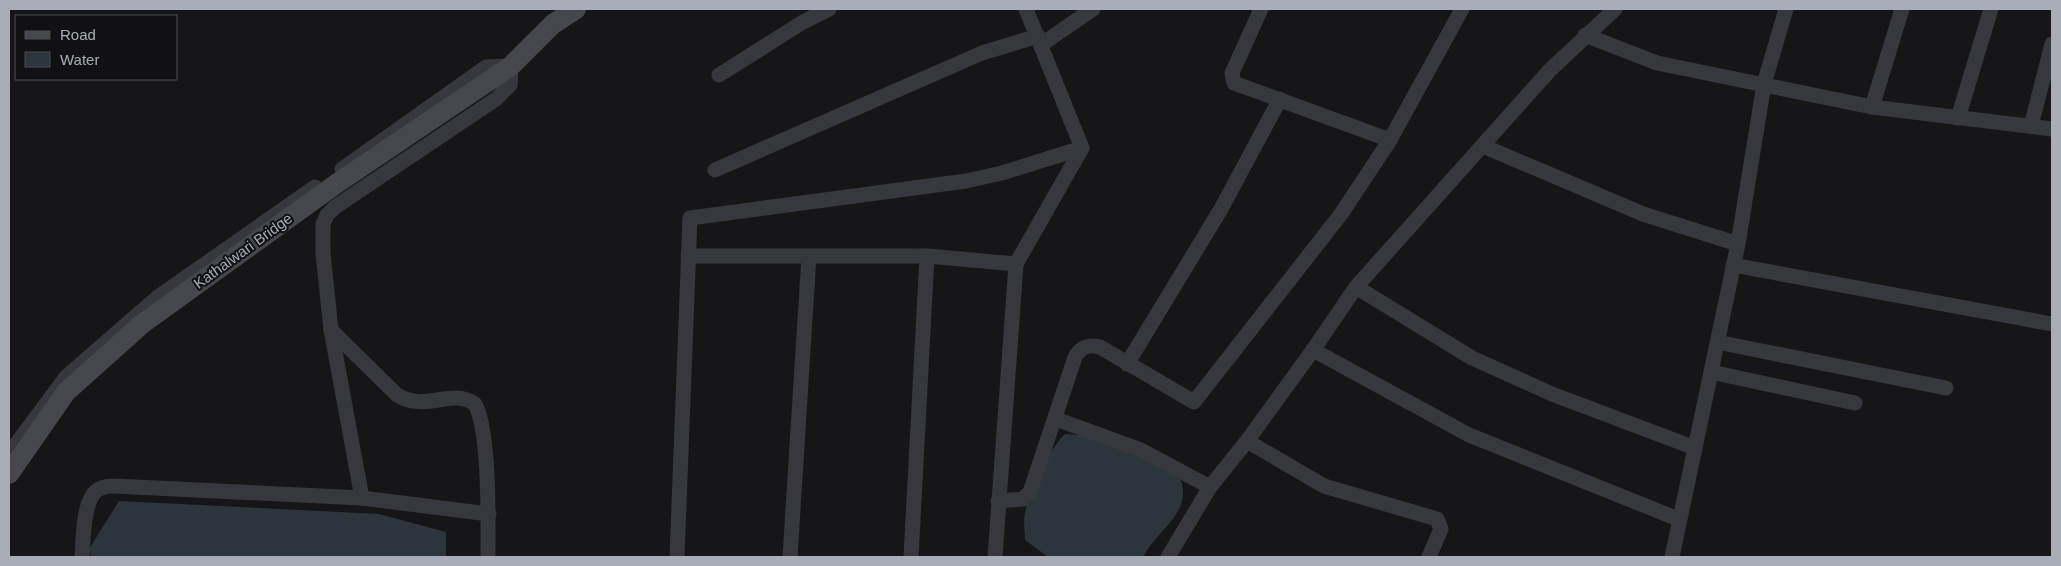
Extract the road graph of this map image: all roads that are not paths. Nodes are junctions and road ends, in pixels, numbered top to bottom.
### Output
1 (576, 9) edge
2 (829, 9) edge
3 (1026, 9) edge
4 (1093, 9) edge
5 (1261, 9) edge
6 (1462, 9) edge
7 (1615, 9) edge
8 (1786, 9) edge
9 (1902, 9) edge
10 (1991, 9) edge
11 (1585, 35) junction
12 (1040, 40) junction
13 (2052, 44) edge
14 (512, 66) junction
15 (719, 75) dead end
16 (1764, 84) junction
17 (1280, 99) junction
18 (1872, 107) junction
19 (1958, 118) junction
20 (2031, 126) junction
21 (2052, 129) edge
22 (1390, 140) junction
23 (1483, 146) junction
24 (1082, 148) junction
25 (715, 170) dead end
26 (1738, 244) junction
27 (688, 256) junction
28 (809, 256) junction
29 (927, 256) junction
30 (1016, 264) junction
31 (1733, 265) junction
32 (1356, 287) junction
33 (2052, 324) edge
34 (331, 330) junction
35 (1717, 342) junction
36 (1314, 350) junction
37 (1127, 364) junction
38 (1711, 372) junction
39 (1946, 388) dead end
40 (1855, 403) dead end
41 (1056, 418) junction
42 (1247, 441) junction
43 (1696, 448) junction
44 (9, 454) edge
45 (9, 474) edge
46 (1210, 487) junction
47 (362, 498) junction
48 (998, 501) junction
49 (489, 514) junction
50 (1678, 519) junction
51 (82, 557) edge
52 (488, 557) edge
53 (677, 557) edge
54 (790, 557) edge
55 (911, 557) edge
56 (995, 557) edge
57 (1168, 557) edge
58 (1429, 557) edge
59 (1672, 557) edge

1 - 14 main road, Kathalwari Bridge
2 - 15 street
3 - 12 street
4 - 12 street
5 - 17 street
6 - 22 street
7 - 11 street
8 - 16 street
9 - 18 street
10 - 19 street
11 - 16 street
11 - 23 street
12 - 24 street
12 - 25 street
13 - 20 street
14 - 34 street
14 - 44 street
14 - 45 main road, Kathalwari Bridge
16 - 18 street
16 - 26 street
17 - 22 street
17 - 37 street
18 - 19 street
19 - 20 street
20 - 21 street
22 - 37 street
23 - 26 street
23 - 32 street
24 - 27 street
24 - 30 street
26 - 31 street
27 - 28 street
27 - 53 street
28 - 29 street
28 - 54 street
29 - 30 street
29 - 55 street
30 - 48 street
31 - 33 street
31 - 35 street
32 - 36 street
32 - 43 street
34 - 47 street
34 - 49 street
35 - 38 street
35 - 39 street
36 - 42 street
36 - 50 street
37 - 41 street
38 - 40 street
38 - 43 street
41 - 46 street
41 - 48 street
42 - 46 street
42 - 58 street
43 - 50 street
46 - 57 street
47 - 49 street
47 - 51 street
48 - 56 street
49 - 52 street
50 - 59 street

